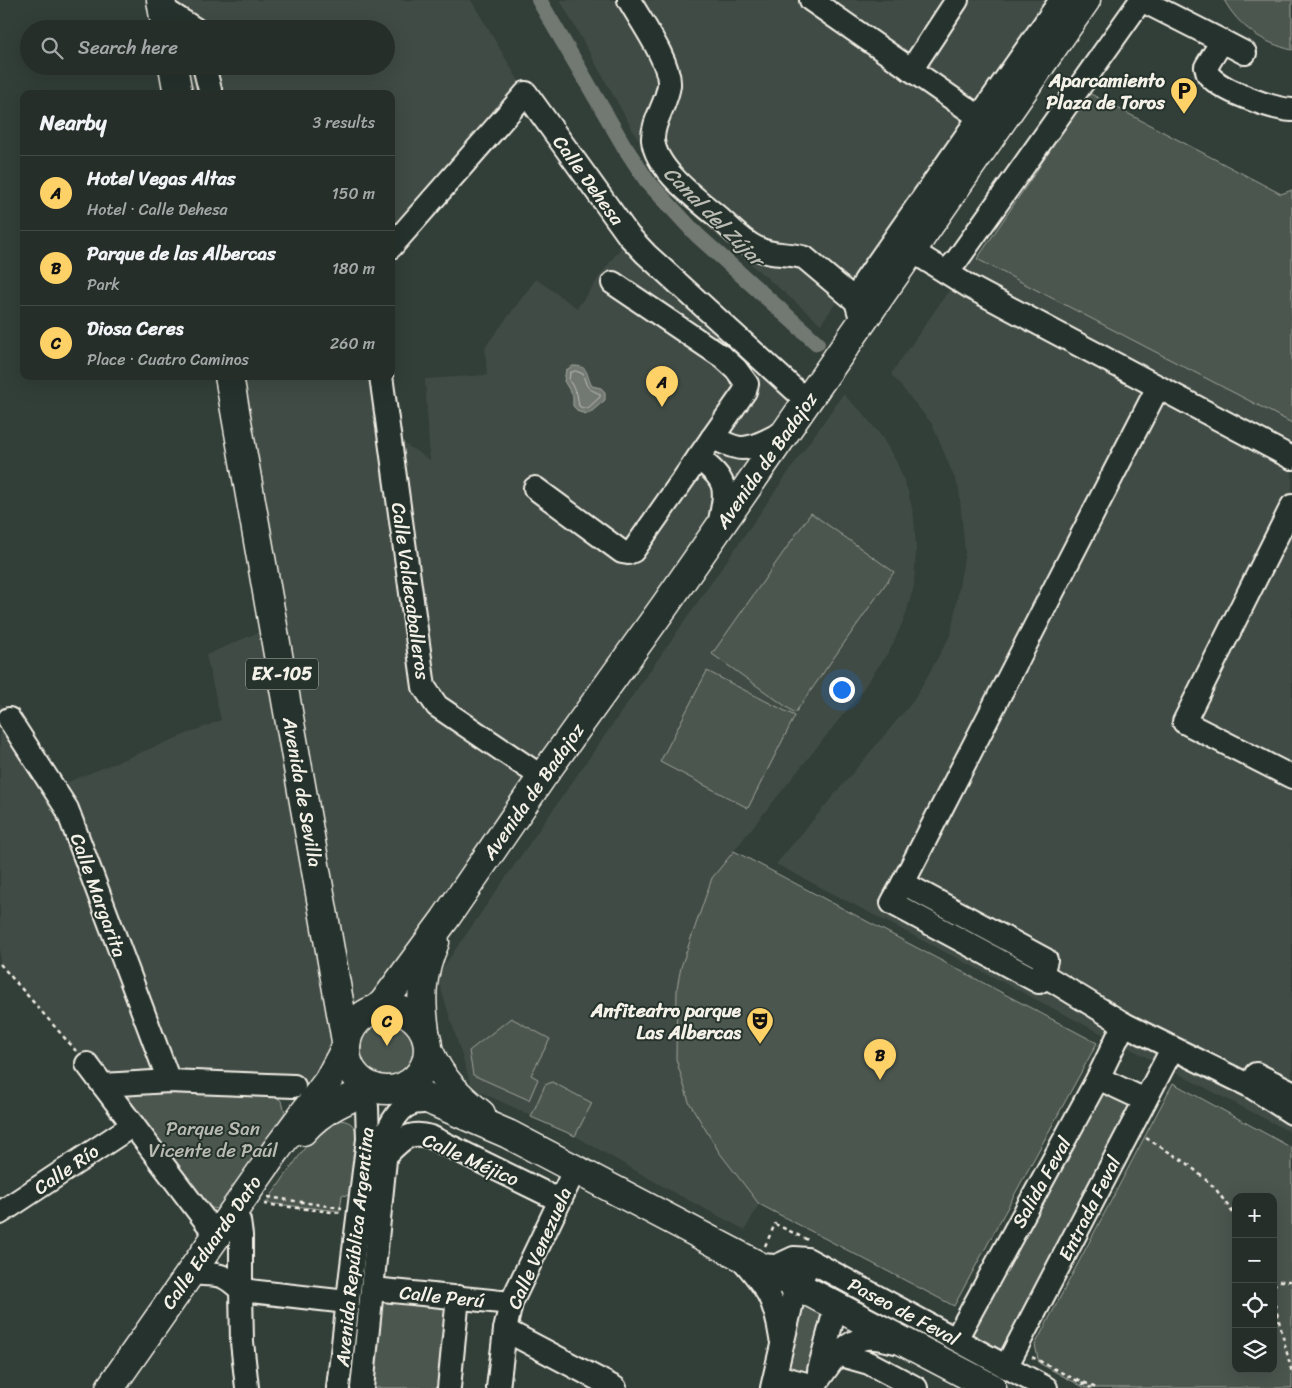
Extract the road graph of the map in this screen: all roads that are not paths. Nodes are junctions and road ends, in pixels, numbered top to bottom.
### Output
1 (629, 0) edge
2 (810, 0) edge
3 (957, 0) edge
4 (1061, 0) edge
5 (1086, 0) edge
6 (1141, 0) edge
7 (163, 12) edge
8 (178, 20) edge
9 (1222, 41) junction
10 (1245, 53) dead end
11 (911, 70) junction
12 (175, 75) edge
13 (206, 75) edge
14 (177, 90) edge
15 (210, 90) edge
16 (1292, 110) edge
17 (979, 118) junction
18 (395, 242) edge
19 (912, 250) junction
20 (946, 272) junction
21 (613, 282) dead end
22 (859, 311) junction
23 (230, 380) edge
24 (382, 380) edge
25 (1158, 387) junction
26 (807, 401) junction
27 (786, 431) junction
28 (712, 438) junction
29 (742, 448) junction
30 (698, 458) junction
31 (1292, 458) edge
32 (721, 478) junction
33 (752, 480) junction
34 (536, 488) dead end
35 (1292, 506) edge
36 (718, 529) junction
37 (9, 719) dead end
38 (1289, 769) edge
39 (542, 776) junction
40 (903, 883) junction
41 (445, 919) junction
42 (1008, 940) junction
43 (998, 960) junction
44 (335, 972) junction
45 (1042, 974) junction
46 (374, 1010) junction
47 (1124, 1024) junction
48 (427, 1041) junction
49 (346, 1044) junction
50 (1172, 1049) junction
51 (87, 1064) road end
52 (1098, 1078) junction
53 (168, 1081) junction
54 (103, 1085) junction
55 (375, 1086) junction
56 (308, 1092) junction
57 (1144, 1100) junction
58 (436, 1103) junction
59 (1290, 1103) edge
60 (133, 1125) junction
61 (291, 1130) junction
62 (388, 1130) junction
63 (499, 1130) junction
64 (386, 1156) junction
65 (365, 1163) junction
66 (575, 1169) junction
67 (559, 1200) junction
68 (0, 1213) edge
69 (228, 1228) junction
70 (751, 1254) junction
71 (820, 1266) junction
72 (202, 1274) junction
73 (796, 1285) junction
74 (373, 1289) junction
75 (241, 1290) junction
76 (458, 1297) junction
77 (347, 1302) junction
78 (511, 1303) junction
79 (836, 1306) junction
80 (505, 1330) junction
81 (956, 1339) junction
82 (782, 1343) junction
83 (909, 1345) junction
84 (837, 1354) junction
85 (1005, 1368) edge
86 (774, 1382) edge
87 (814, 1387) edge
88 (110, 1388) edge
89 (123, 1388) edge
90 (247, 1388) edge
91 (338, 1388) edge
92 (362, 1388) edge
93 (449, 1388) edge
94 (498, 1388) edge
95 (615, 1388) edge
96 (916, 1388) edge
97 (1046, 1388) edge

1 - 22 street
2 - 11 street
3 - 11 street
4 - 17 street
5 - 19 main road, Avenida de Badajoz
6 - 9 street
6 - 20 street
7 - 8 street
9 - 10 street
9 - 16 street
11 - 17 street
12 - 14 main road
13 - 15 street
17 - 22 street
18 - 26 street, Calle Dehesa
19 - 20 street
19 - 22 main road, Avenida de Badajoz
20 - 25 street
21 - 28 street
22 - 26 main road, Avenida de Badajoz
23 - 44 main road, Avenida de Sevilla / EX-105
24 - 39 street, Calle Valdecaballeros
25 - 31 street
25 - 40 street
26 - 27 main road, Avenida de Badajoz
27 - 29 street
27 - 33 main road, Avenida de Badajoz
28 - 29 street
28 - 30 street
29 - 33 street
30 - 32 street
30 - 34 street
32 - 33 street
32 - 36 street
33 - 36 main road, Avenida de Badajoz
35 - 38 street
36 - 39 main road, Avenida de Badajoz
37 - 53 street, Calle Margarita
39 - 41 main road, Avenida de Badajoz
40 - 42 street
40 - 43 street
41 - 46 main road
41 - 48 main road
42 - 43 street
42 - 45 street
43 - 45 street
44 - 46 main road, Avenida de Sevilla / EX-105
44 - 49 main road, Avenida de Sevilla / EX-105
45 - 47 street
46 - 48 main road
46 - 49 main road
47 - 50 street
47 - 52 street, Salida Feval
48 - 55 main road
48 - 63 main road
49 - 55 main road
49 - 56 main road, Calle Eduardo Dato
50 - 57 street, Entrada Feval
50 - 59 street
51 - 54 street
52 - 57 street
52 - 81 street, Salida Feval
53 - 54 street
53 - 56 street
54 - 60 street
55 - 56 main road, Calle Eduardo Dato
55 - 58 main road
55 - 62 street, Avenida República Argentina
55 - 65 street, Avenida República Argentina
56 - 61 main road, Calle Eduardo Dato
56 - 61 street
56 - 65 street
56 - 69 main road, Calle Eduardo Dato
57 - 85 street, Entrada Feval
58 - 62 street, Avenida República Argentina
58 - 63 main road
60 - 68 street, Calle Río
60 - 69 street
61 - 69 main road, Calle Eduardo Dato
62 - 64 street, Avenida República Argentina
63 - 66 main road
64 - 67 street, Calle Méjico
64 - 74 street, Avenida República Argentina
65 - 77 street, Avenida República Argentina
66 - 67 street, Calle Venezuela
66 - 70 main road
67 - 78 street, Calle Venezuela
69 - 72 main road, Calle Eduardo Dato
69 - 75 street
69 - 88 main road, Calle Eduardo Dato
70 - 71 street, Paseo de Feval
70 - 73 main road
70 - 82 street
71 - 73 street
71 - 81 street, Paseo de Feval
72 - 75 street
72 - 89 main road, Calle Eduardo Dato
73 - 79 main road
73 - 82 street
74 - 76 street, Calle Perú
74 - 92 street, Avenida República Argentina
75 - 77 street
75 - 90 street
76 - 78 street, Calle Perú
76 - 93 street
77 - 91 street, Avenida República Argentina
78 - 80 street, Calle Venezuela
79 - 83 main road
79 - 87 street
80 - 94 street, Calle Venezuela
80 - 95 street
81 - 85 street, Paseo de Feval
82 - 86 street
83 - 84 street
83 - 85 main road
84 - 87 street
84 - 96 street
85 - 97 street, Paseo de Feval
86 - 87 street

